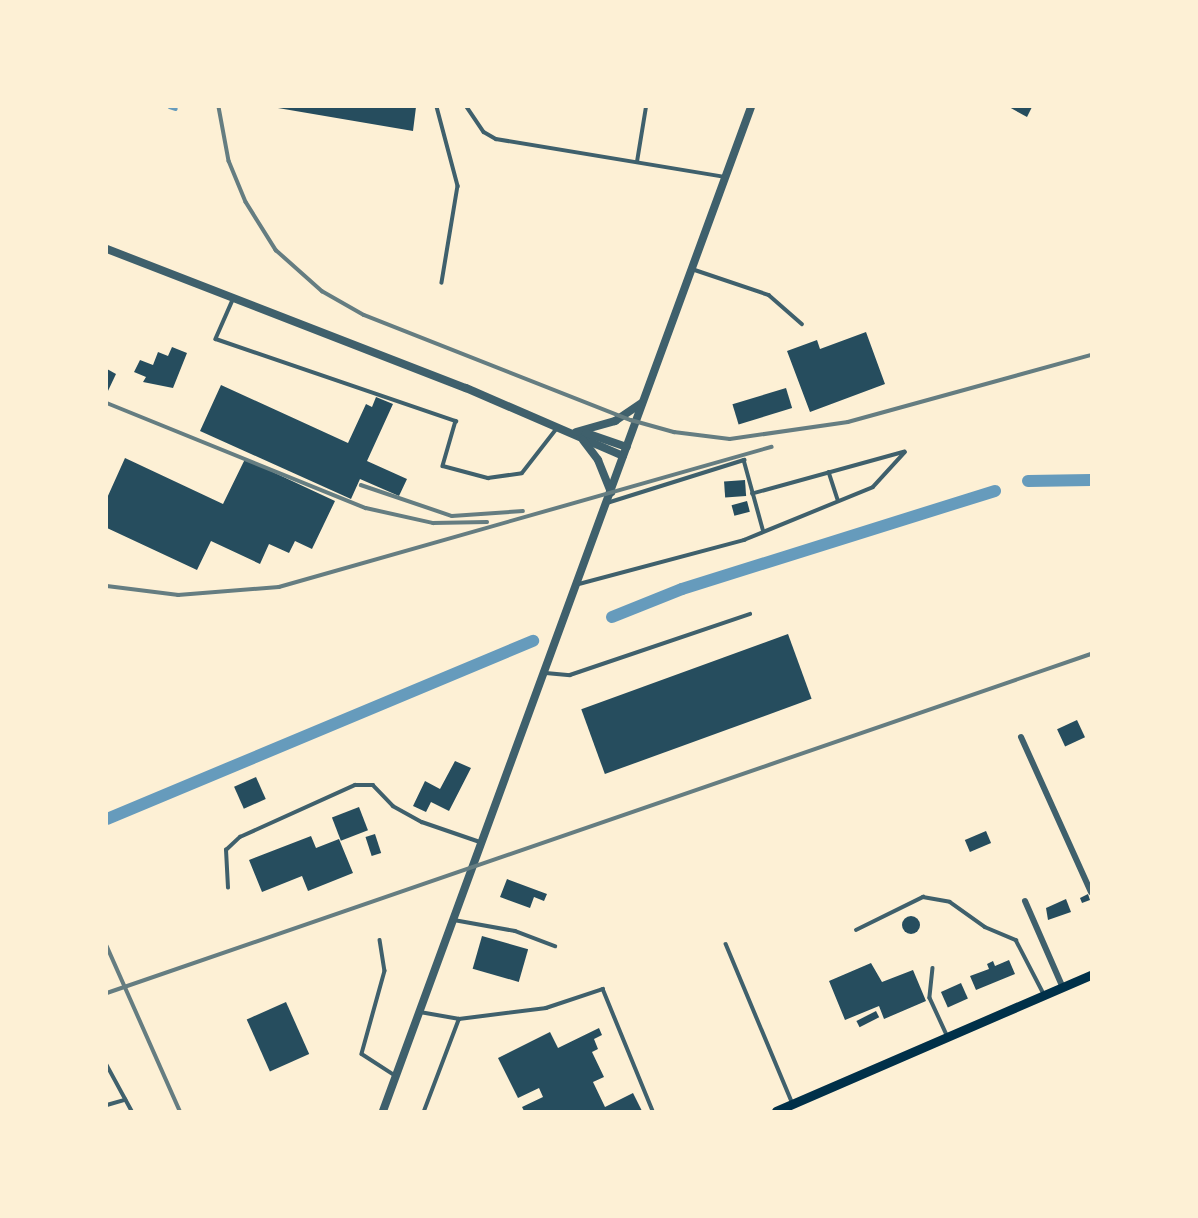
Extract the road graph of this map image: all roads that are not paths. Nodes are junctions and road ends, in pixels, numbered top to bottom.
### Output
1 (437, 107) edge
2 (467, 107) edge
3 (646, 107) edge
4 (751, 107) edge
5 (637, 162) junction
6 (726, 177) junction
7 (107, 249) edge
8 (692, 269) junction
9 (442, 283) dead end
10 (235, 296) junction
11 (802, 324) dead end
12 (644, 401) junction
13 (559, 425) junction
14 (576, 432) junction
15 (627, 447) junction
16 (623, 456) junction
17 (829, 472) junction
18 (611, 493) junction
19 (753, 494) junction
20 (839, 500) junction
21 (607, 503) junction
22 (763, 530) junction
23 (577, 585) junction
24 (750, 614) dead end
25 (543, 673) junction
26 (1021, 737) dead end
27 (482, 843) junction
28 (228, 888) dead end
29 (1091, 892) edge
30 (1025, 901) dead end
31 (452, 919) junction
32 (856, 930) dead end
33 (380, 940) dead end
34 (726, 944) dead end
35 (555, 946) dead end
36 (933, 968) dead end
37 (1091, 975) edge
38 (1063, 988) junction
39 (1045, 995) junction
40 (419, 1012) junction
41 (458, 1019) junction
42 (948, 1037) junction
43 (107, 1065) edge
44 (396, 1076) junction
45 (125, 1100) junction
46 (793, 1104) junction
47 (107, 1105) edge
48 (132, 1111) edge
49 (383, 1111) edge
50 (424, 1111) edge
51 (653, 1111) edge
52 (776, 1111) edge

1 - 9 lane
2 - 5 lane
3 - 5 lane
4 - 6 street
5 - 6 lane
6 - 8 street
7 - 10 street
8 - 11 lane
8 - 12 street
10 - 13 street
10 - 13 lane
12 - 14 street
12 - 15 street
13 - 14 street
14 - 15 street
14 - 16 street
14 - 18 street
15 - 16 street
16 - 18 street
17 - 19 lane
17 - 20 lane
17 - 20 lane
18 - 21 street
19 - 21 lane
19 - 22 lane
20 - 22 lane
21 - 23 street
22 - 23 lane
23 - 25 street
24 - 25 lane
25 - 27 street
26 - 29 street
27 - 28 lane
27 - 31 street
30 - 38 street
31 - 35 lane
31 - 40 street
32 - 39 lane
33 - 44 lane
34 - 46 lane
36 - 42 lane
37 - 38 main road
38 - 39 main road
39 - 42 main road
40 - 41 lane
40 - 44 street
41 - 50 lane
41 - 51 lane
42 - 46 main road
43 - 45 lane
44 - 49 street
45 - 47 lane
45 - 48 lane
46 - 52 main road

